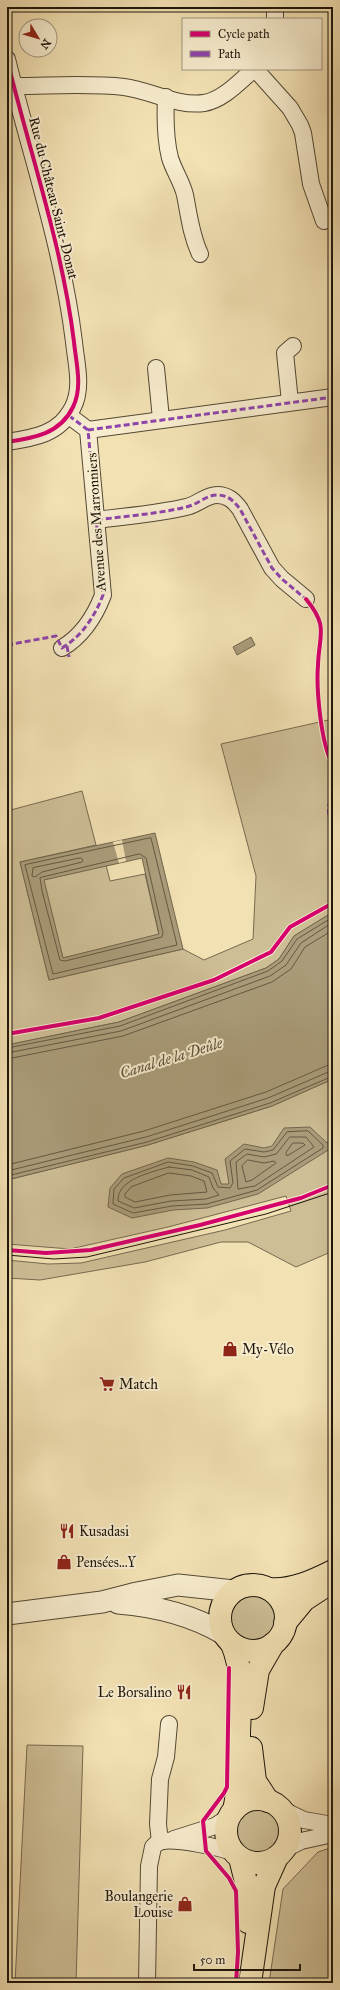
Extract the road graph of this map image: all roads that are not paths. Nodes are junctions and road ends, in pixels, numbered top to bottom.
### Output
1 (275, 7) edge
2 (275, 18) edge
3 (253, 70) edge
4 (255, 70) edge
5 (9, 73) edge
6 (166, 97) junction
7 (324, 221) dead end
8 (200, 254) dead end
9 (293, 346) dead end
10 (156, 368) dead end
11 (333, 397) edge
12 (290, 402) junction
13 (68, 415) junction
14 (161, 419) junction
15 (88, 430) junction
16 (7, 442) edge
17 (97, 520) junction
18 (306, 599) dead end
19 (62, 648) dead end
20 (333, 1571) edge
21 (333, 1581) edge
22 (269, 1589) junction
23 (234, 1591) junction
24 (102, 1602) junction
25 (7, 1614) edge
26 (285, 1623) junction
27 (228, 1639) junction
28 (273, 1644) junction
29 (169, 1724) dead end
30 (274, 1805) junction
31 (231, 1813) junction
32 (333, 1825) edge
33 (333, 1834) edge
34 (165, 1841) junction
35 (280, 1854) junction
36 (237, 1856) junction
37 (147, 1983) edge
38 (246, 1983) edge
39 (250, 1983) edge

1 - 2 street
3 - 6 street
4 - 7 street
5 - 6 street
5 - 13 street, Rue du Château Saint-Donat
6 - 8 street
9 - 12 street
10 - 14 street
11 - 12 street
12 - 14 street
13 - 15 street
13 - 16 street, Rue du Château Saint-Donat
14 - 15 street
15 - 17 street, Avenue des Marronniers
17 - 18 street
17 - 19 street, Avenue des Marronniers
20 - 22 main road
21 - 26 main road
22 - 23 main road
22 - 26 main road
23 - 24 street
23 - 27 main road
24 - 25 street
24 - 27 street
26 - 28 main road
27 - 28 main road
27 - 31 main road
28 - 30 main road
29 - 34 street
30 - 31 main road
30 - 32 street
30 - 35 main road
31 - 34 street
31 - 36 main road
33 - 35 street
34 - 36 street
34 - 37 street
35 - 36 main road
35 - 39 main road
36 - 38 main road

